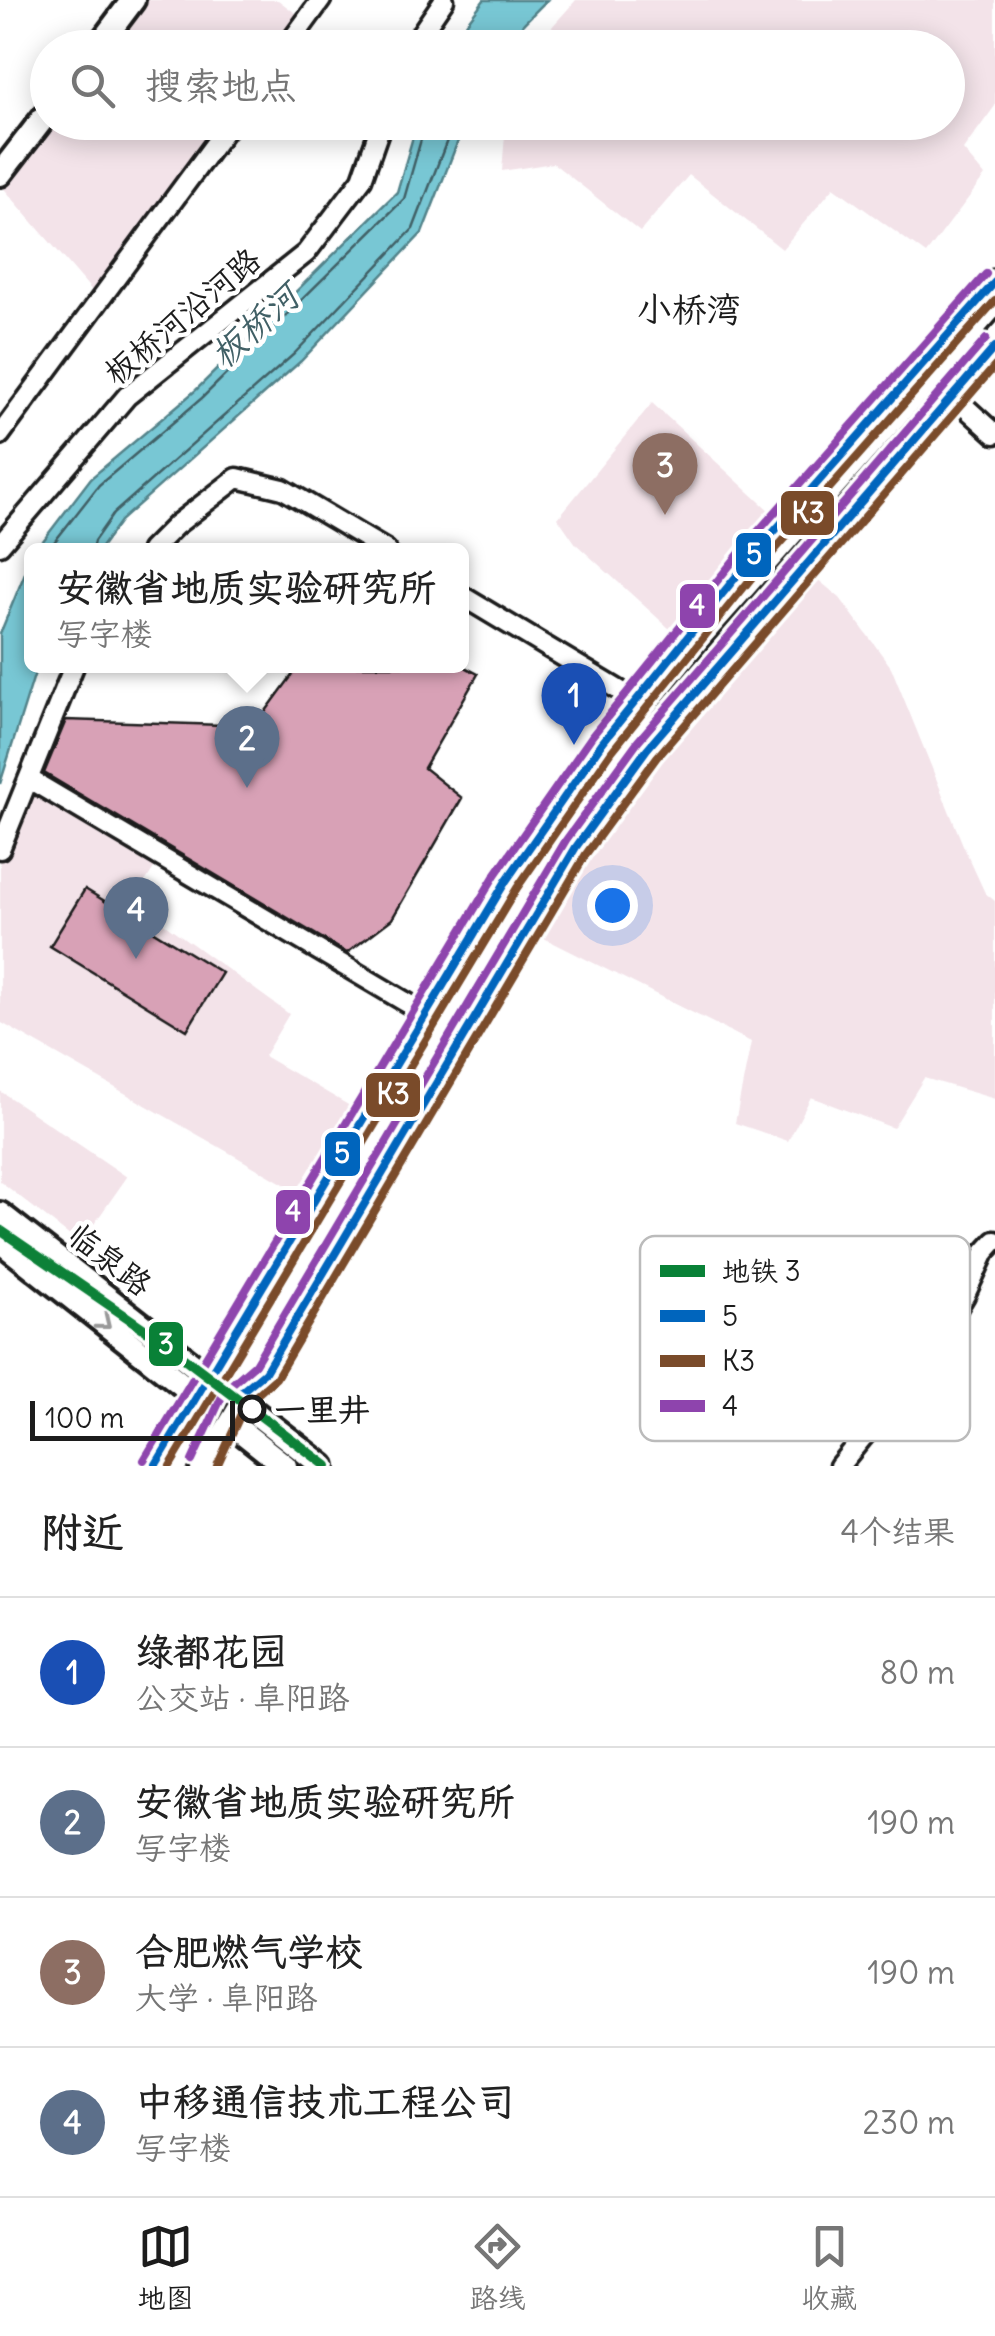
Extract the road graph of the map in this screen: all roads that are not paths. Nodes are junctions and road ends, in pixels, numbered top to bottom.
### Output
1 (134, 0) edge
2 (321, 0) edge
3 (444, 0) edge
4 (111, 30) edge
5 (299, 30) edge
6 (424, 30) edge
7 (30, 135) edge
8 (218, 140) edge
9 (376, 140) edge
10 (0, 174) edge
11 (995, 282) edge
12 (995, 300) edge
13 (995, 323) edge
14 (995, 347) edge
15 (953, 396) junction
16 (995, 434) edge
17 (0, 436) edge
18 (158, 543) edge
19 (374, 543) edge
20 (0, 545) edge
21 (469, 600) edge
22 (71, 673) edge
23 (636, 700) junction
24 (28, 779) junction
25 (0, 849) edge
26 (426, 1014) junction
27 (0, 1214) edge
28 (0, 1241) edge
29 (995, 1241) edge
30 (0, 1254) edge
31 (970, 1284) edge
32 (60, 1286) junction
33 (208, 1377) junction
34 (196, 1398) junction
35 (230, 1408) junction
36 (860, 1441) edge
37 (155, 1466) edge
38 (174, 1466) edge
39 (204, 1466) edge
40 (285, 1466) edge
41 (323, 1466) edge
42 (839, 1466) edge

1 - 4 main road
2 - 5 street
3 - 6 street
7 - 10 main road
8 - 17 street
9 - 20 street, 板桥河沿河路
11 - 23 main road
12 - 38 highway, bridge
13 - 35 highway
14 - 15 highway
15 - 16 street
15 - 35 highway
18 - 19 street
21 - 23 street
22 - 24 street
23 - 26 main road
24 - 25 street
24 - 26 street
26 - 33 main road
27 - 33 main road, 临泉路
28 - 32 main road, 临泉路
29 - 31 street
30 - 32 street
32 -> 34 main road, 临泉路
33 - 34 main road
33 - 35 main road, 临泉路
34 - 35 main road, 临泉路
34 - 37 main road
35 - 39 highway
35 - 40 main road, 临泉路
35 - 41 main road, 临泉路
36 - 42 street

